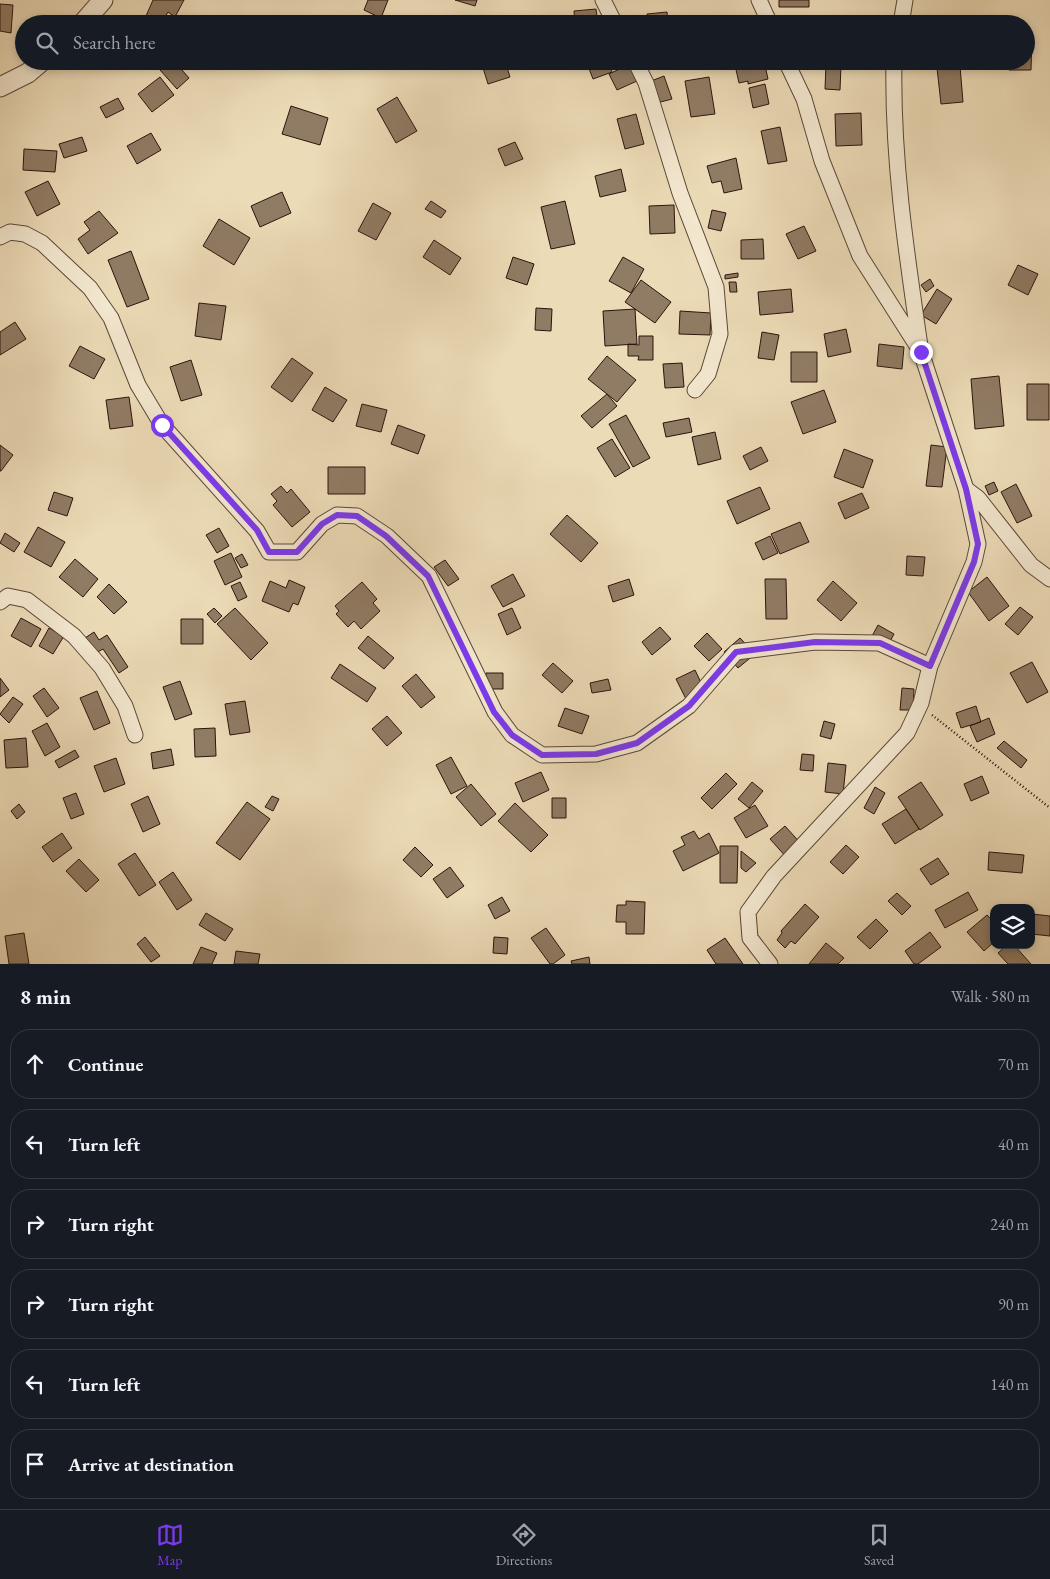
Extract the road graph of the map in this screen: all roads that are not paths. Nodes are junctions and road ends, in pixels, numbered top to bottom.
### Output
1 (102, 0) edge
2 (602, 0) edge
3 (759, 0) edge
4 (905, 0) edge
5 (90, 15) edge
6 (610, 15) edge
7 (766, 15) edge
8 (902, 15) edge
9 (32, 70) edge
10 (640, 70) edge
11 (790, 70) edge
12 (894, 70) edge
13 (0, 86) edge
14 (0, 237) edge
15 (921, 352) junction
16 (695, 390) dead end
17 (966, 489) junction
18 (1050, 580) edge
19 (0, 602) edge
20 (930, 666) junction
21 (135, 735) dead end
22 (770, 964) edge

1 - 5 street
2 - 6 street
3 - 7 street
4 - 8 street
9 - 13 street
10 - 16 street
11 - 15 street
12 - 15 street
14 - 20 street
15 - 17 street
17 - 18 street
17 - 20 street
19 - 21 street
20 - 22 street

